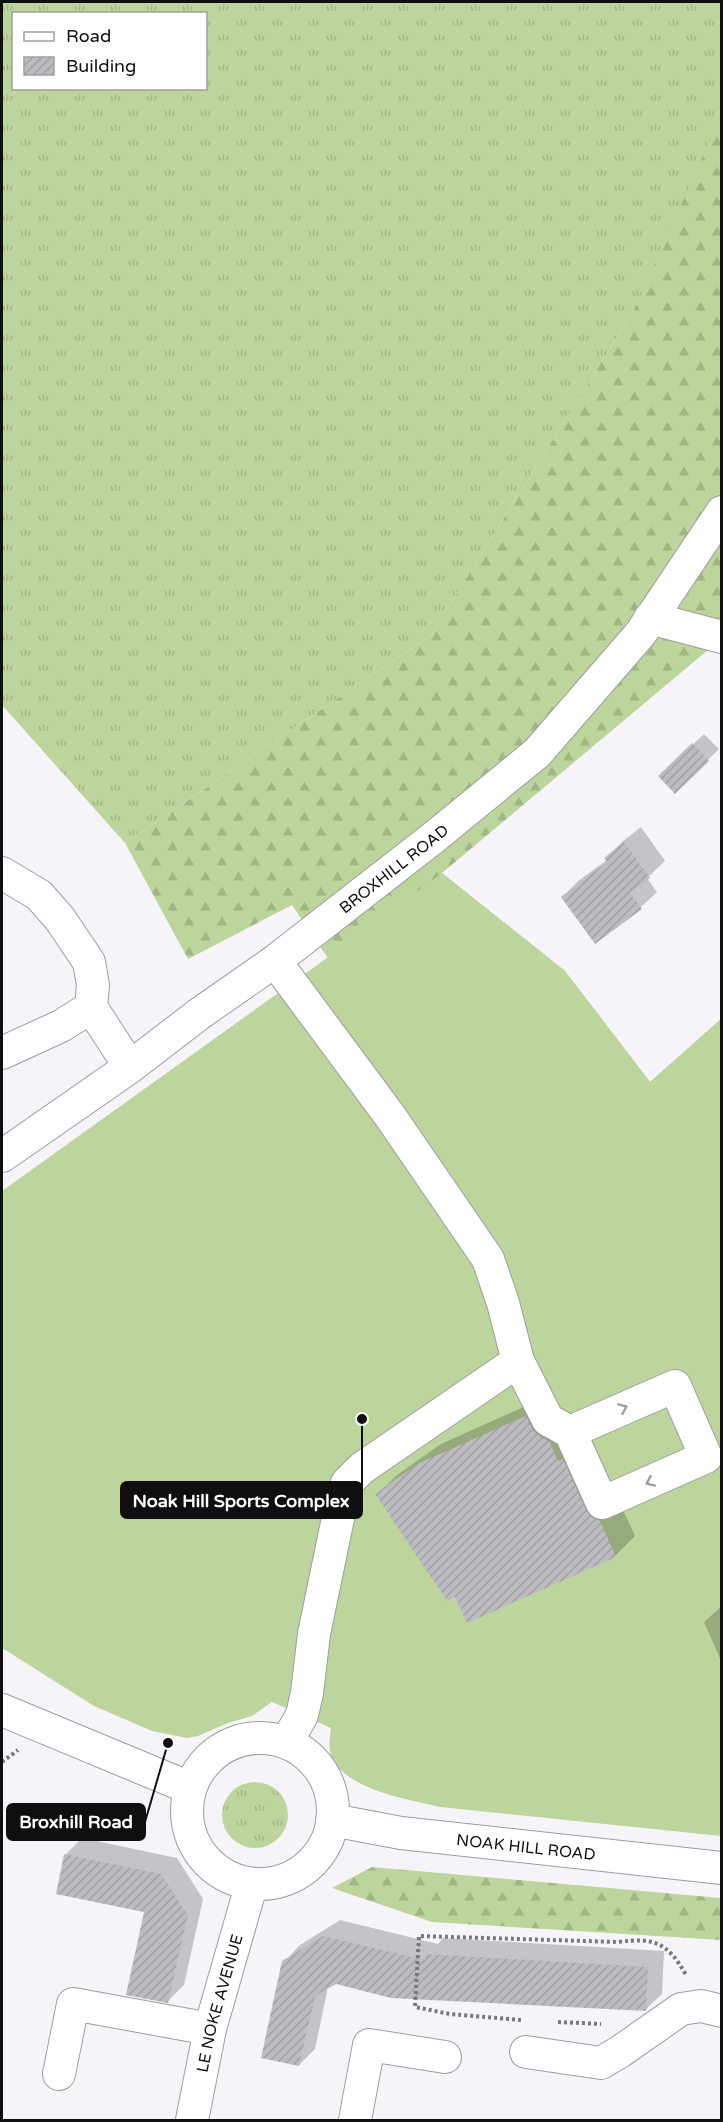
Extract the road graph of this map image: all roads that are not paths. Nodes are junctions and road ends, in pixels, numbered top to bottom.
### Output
1 (722, 512) edge
2 (650, 618) junction
3 (722, 636) edge
4 (2, 873) edge
5 (275, 961) junction
6 (92, 1007) junction
7 (2, 1053) edge
8 (130, 1067) junction
9 (2, 1156) edge
10 (518, 1361) junction
11 (570, 1432) dead end
12 (2, 1710) edge
13 (286, 1743) junction
14 (190, 1788) junction
15 (332, 1820) junction
16 (722, 1868) edge
17 (251, 1886) junction
18 (714, 2009) edge
19 (210, 2029) junction
20 (526, 2052) dead end
21 (446, 2058) dead end
22 (59, 2074) dead end
23 (192, 2121) edge
24 (355, 2121) edge

1 - 2 street, BROXHILL ROAD
2 - 3 street
2 - 5 street, BROXHILL ROAD
4 - 6 street
5 - 8 street, BROXHILL ROAD
5 - 10 street
6 - 7 street
6 - 8 street
8 - 9 street, BROXHILL ROAD
10 - 11 street
10 - 13 street
12 - 14 street
13 - 14 street
13 - 15 street
14 - 17 street
15 - 16 street, NOAK HILL ROAD
15 - 17 street
17 - 19 street, LE NOKE AVENUE
18 - 20 street
19 - 22 street
19 - 23 street, LE NOKE AVENUE
21 - 24 street

